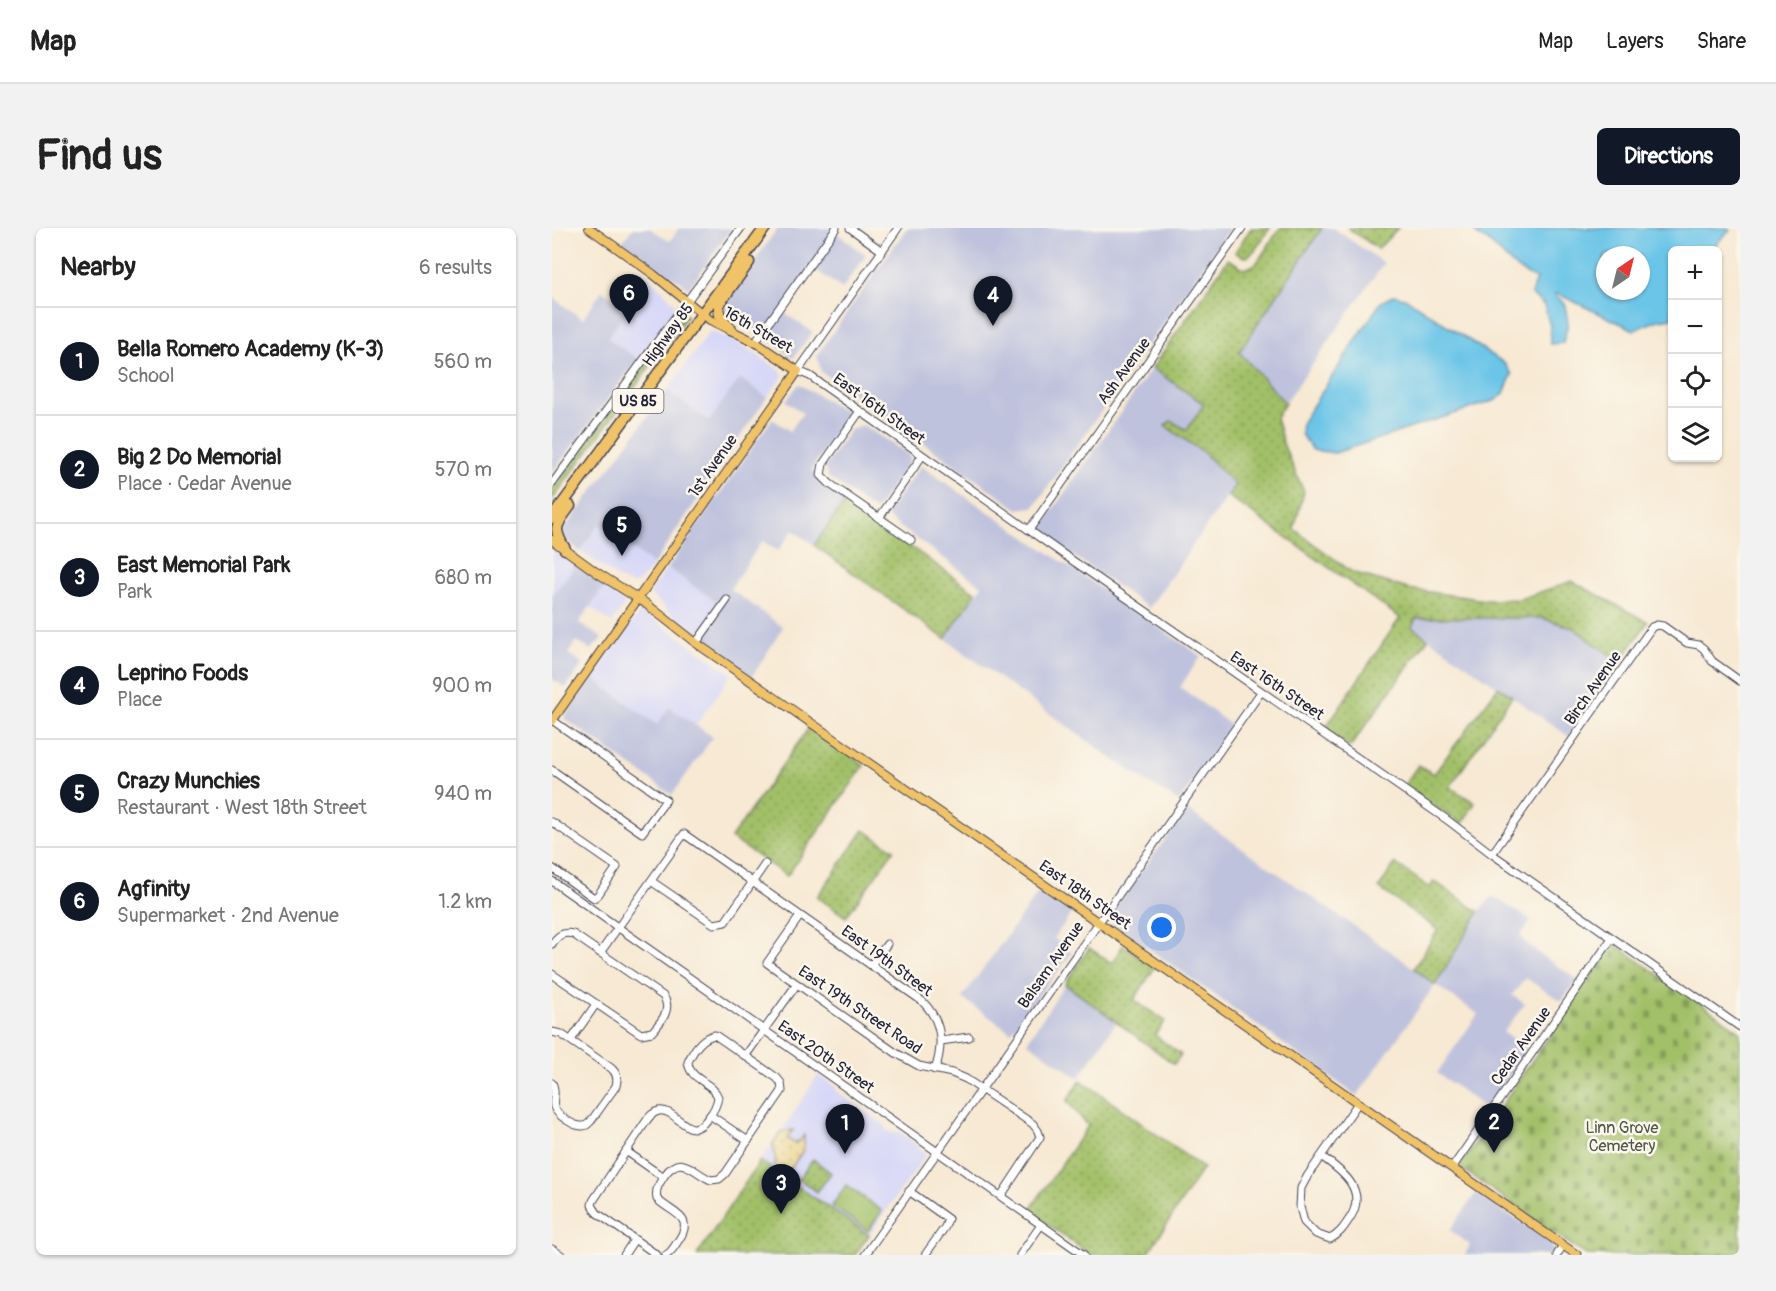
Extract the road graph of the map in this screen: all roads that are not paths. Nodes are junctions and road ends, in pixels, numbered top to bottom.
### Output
1 (589, 228) edge
2 (741, 228) edge
3 (765, 228) edge
4 (836, 228) edge
5 (850, 228) edge
6 (898, 228) edge
7 (1242, 228) edge
8 (754, 243) junction
9 (882, 251) junction
10 (687, 302) junction
11 (702, 314) junction
12 (731, 329) junction
13 (755, 342) junction
14 (798, 371) junction
15 (860, 411) junction
16 (922, 456) junction
17 (591, 466) junction
18 (552, 484) edge
19 (552, 518) edge
20 (879, 518) junction
21 (1029, 530) junction
22 (552, 540) edge
23 (911, 540) dead end
24 (552, 546) edge
25 (565, 549) junction
26 (638, 598) junction
27 (727, 600) dead end
28 (696, 643) junction
29 (1740, 681) edge
30 (1261, 692) junction
31 (552, 721) edge
32 (552, 770) edge
33 (552, 822) edge
34 (1492, 854) junction
35 (765, 864) dead end
36 (552, 868) edge
37 (552, 881) edge
38 (651, 881) junction
39 (753, 882) junction
40 (800, 916) junction
41 (1098, 922) junction
42 (618, 927) junction
43 (1612, 938) junction
44 (552, 944) edge
45 (887, 944) dead end
46 (600, 953) junction
47 (871, 965) junction
48 (552, 974) edge
49 (797, 984) junction
50 (596, 1004) junction
51 (1740, 1027) edge
52 (764, 1030) junction
53 (552, 1032) edge
54 (969, 1037) dead end
55 (571, 1041) junction
56 (941, 1041) junction
57 (746, 1055) junction
58 (935, 1070) junction
59 (552, 1083) edge
60 (978, 1087) junction
61 (1358, 1103) junction
62 (710, 1115) junction
63 (748, 1140) junction
64 (626, 1151) junction
65 (937, 1151) junction
66 (1321, 1156) junction
67 (1452, 1168) junction
68 (663, 1177) junction
69 (909, 1191) junction
70 (1001, 1196) junction
71 (1041, 1225) junction
72 (634, 1240) junction
73 (1563, 1245) junction
74 (552, 1249) edge
75 (560, 1255) edge
76 (624, 1255) edge
77 (657, 1255) edge
78 (666, 1255) edge
79 (865, 1255) edge
80 (925, 1255) edge
81 (1020, 1255) edge
82 (1084, 1255) edge
83 (1557, 1255) edge
84 (1577, 1255) edge

1 - 10 main road, 16th Street
2 - 10 street
3 - 8 highway, Highway 85 / US 85
4 - 13 street
5 - 9 street
6 - 9 street, 1st Avenue
7 - 21 street, Ash Avenue
8 - 11 highway, Highway 85 / US 85
8 - 12 highway
9 - 14 street, 1st Avenue
10 - 11 main road, 16th Street
10 - 18 street
11 - 12 main road, 16th Street
11 - 17 highway, Highway 85 / US 85
12 - 13 main road, 16th Street
13 - 14 main road, 16th Street
14 - 15 street, East 16th Street
14 - 26 main road, 1st Avenue
15 - 16 street, East 16th Street
15 - 20 street
16 - 20 street
16 - 21 street, East 16th Street
17 - 19 highway, Highway 85 / US 85
17 - 25 highway
20 - 23 street
21 - 30 street, East 16th Street
22 - 25 main road, East 18th Street
24 - 25 highway
25 - 26 main road, East 18th Street
26 - 28 main road, East 18th Street
26 - 31 main road, 1st Avenue
27 - 28 street
28 - 41 main road, East 18th Street
29 - 34 street, Birch Avenue
30 - 34 street, East 16th Street
30 - 41 street, Balsam Avenue
31 - 32 street
33 - 36 street
34 - 43 street, East 16th Street
35 - 39 street
37 - 42 street, East 20th Street
38 - 39 street
38 - 39 street, East 19th Street
38 - 42 street
39 - 40 street, East 19th Street
40 - 47 street, East 19th Street
40 - 49 street, East 19th Street Road
41 - 60 street, Balsam Avenue
41 - 61 main road, East 18th Street
42 - 46 street
42 - 52 street, East 20th Street
43 - 51 street, East 16th Street
43 - 67 street, Cedar Avenue
44 - 46 street
45 - 47 street
46 - 50 street
47 - 56 street, East 19th Street
48 - 50 street
49 - 52 street
49 - 58 street, East 19th Street Road
50 - 55 street
52 - 57 street
52 - 65 street, East 20th Street
53 - 55 street
54 - 56 street
55 - 59 street
56 - 58 street
57 - 62 street
57 - 63 street
58 - 60 street, East 19th Street Road
60 - 65 street, Balsam Avenue
60 - 70 street, East 19th Street Road
61 - 66 street
61 - 67 main road, East 18th Street
62 - 63 street
62 - 64 street
63 - 68 street
64 - 68 street
64 - 72 street
65 - 69 street, Balsam Avenue
65 - 70 street, East 20th Street
66 - 66 street
67 - 73 main road, East 18th Street
68 - 78 street
69 - 79 street, Balsam Avenue
69 - 80 street
70 - 71 street, East 20th Street
71 - 81 street
71 - 82 street, East 20th Street
72 - 76 street
72 - 77 street
73 - 83 street
73 - 84 main road, East 18th Street
74 - 75 street

